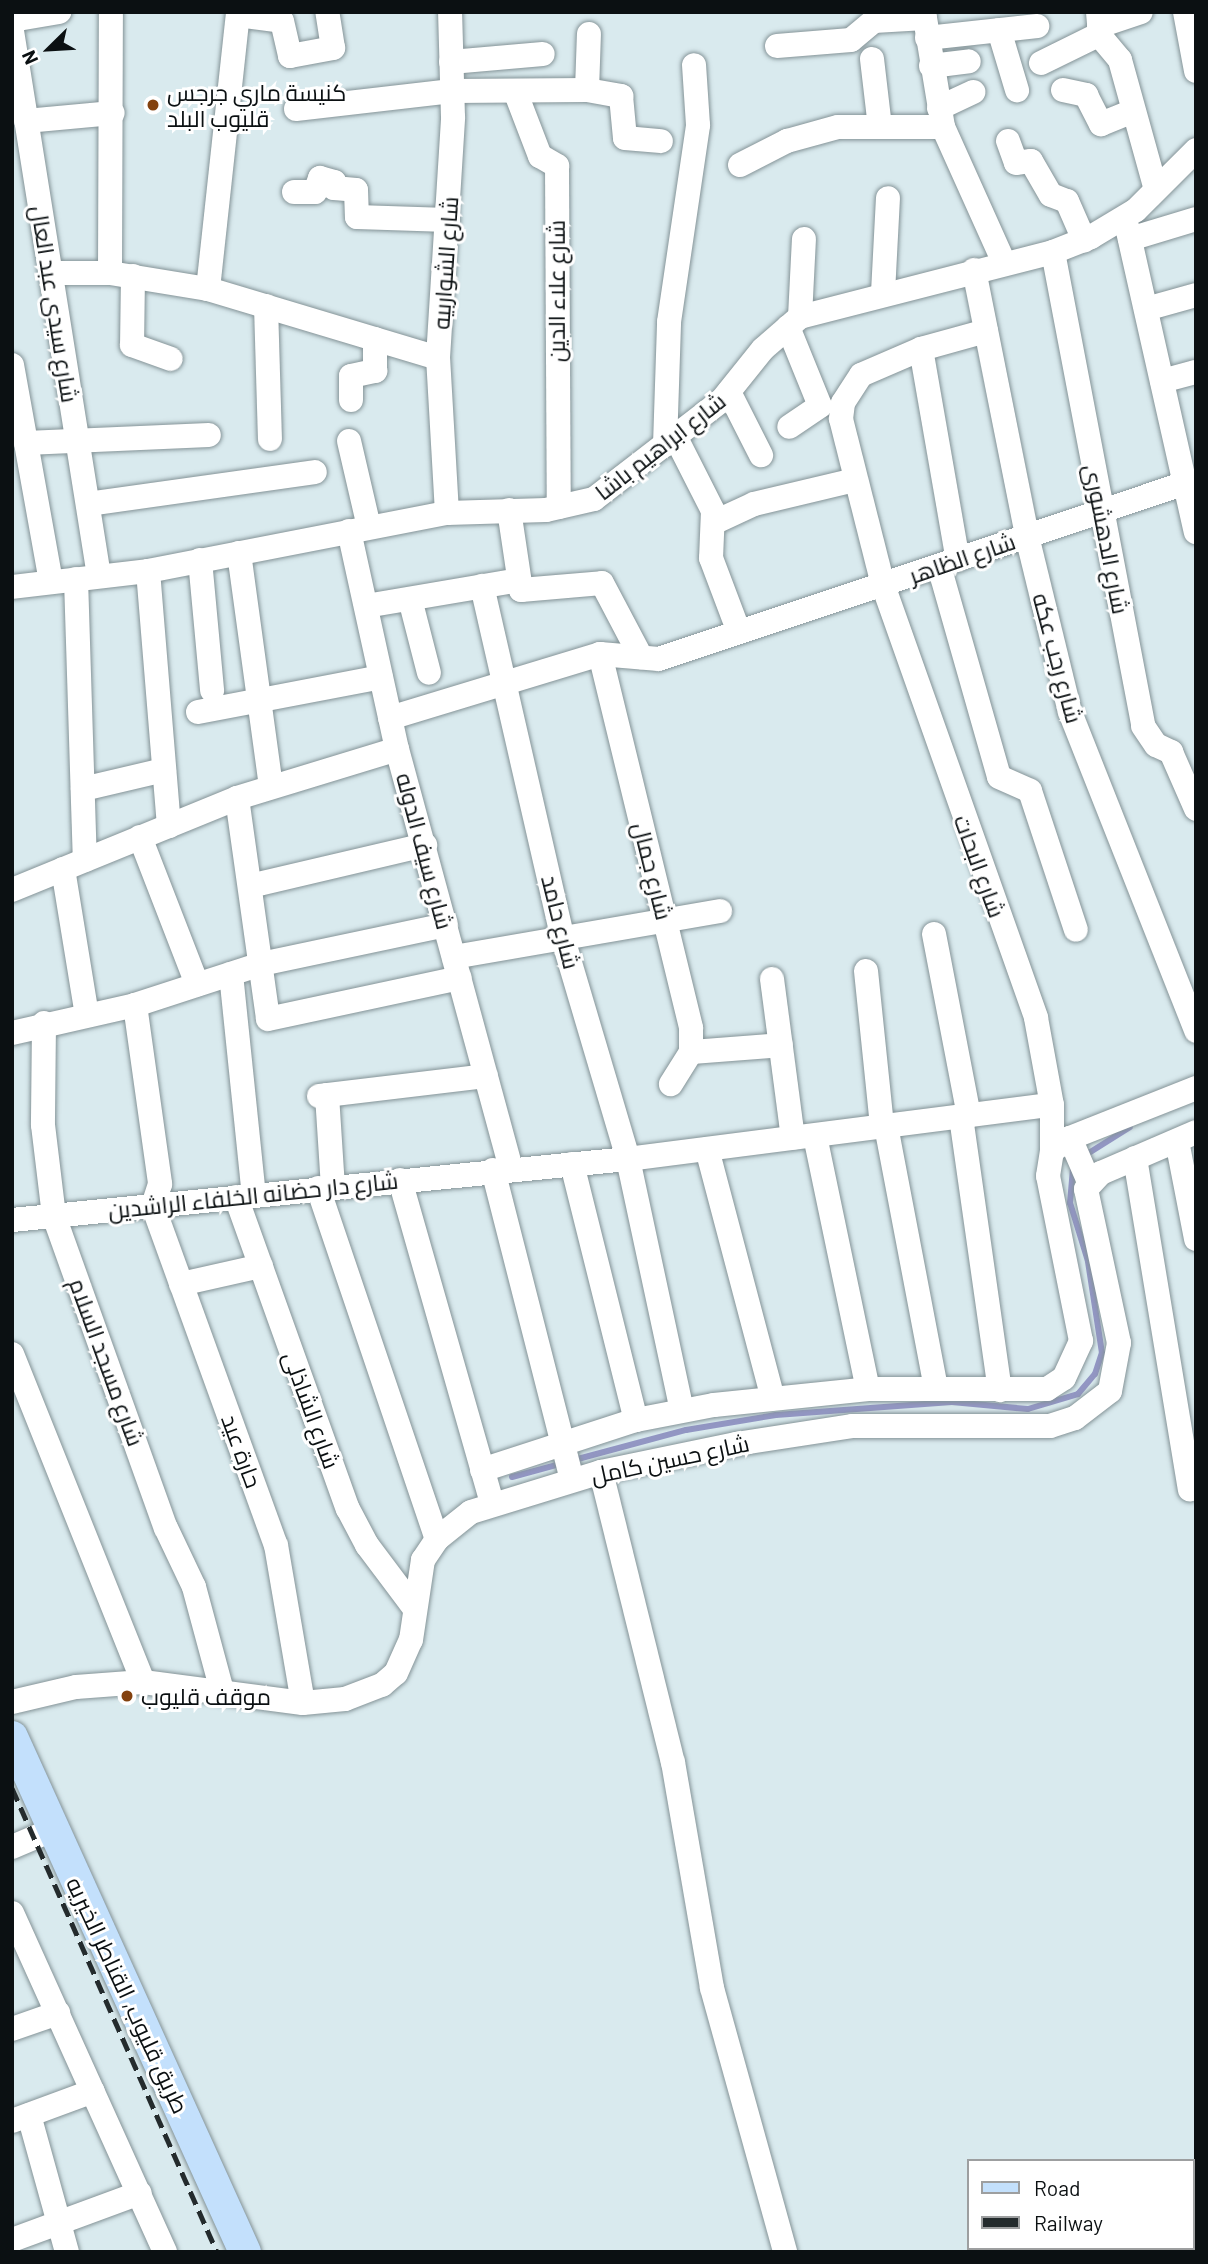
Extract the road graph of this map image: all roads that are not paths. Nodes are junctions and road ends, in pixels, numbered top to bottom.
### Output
1 (59, 12) edge
2 (111, 12) edge
3 (327, 12) edge
4 (450, 12) edge
5 (1141, 12) edge
6 (1185, 12) edge
7 (238, 14) edge
8 (12, 20) edge
9 (863, 22) edge
10 (925, 22) edge
11 (1099, 24) edge
12 (987, 25) edge
13 (1037, 26) dead end
14 (12, 31) edge
15 (589, 34) dead end
16 (777, 46) dead end
17 (543, 54) dead end
18 (872, 59) dead end
19 (969, 61) dead end
20 (452, 62) junction
21 (1041, 63) dead end
22 (694, 65) dead end
23 (931, 66) junction
24 (1196, 71) edge
25 (587, 90) junction
26 (1017, 90) dead end
27 (1063, 90) dead end
28 (452, 91) junction
29 (515, 91) junction
30 (973, 92) dead end
31 (296, 109) dead end
32 (1135, 111) junction
33 (113, 113) junction
34 (941, 117) junction
35 (26, 121) junction
36 (880, 127) junction
37 (660, 141) dead end
38 (1008, 141) dead end
39 (1196, 150) edge
40 (740, 165) dead end
41 (1156, 186) junction
42 (294, 192) dead end
43 (888, 198) dead end
44 (1196, 219) edge
45 (448, 220) junction
46 (1128, 229) junction
47 (804, 239) dead end
48 (1084, 240) junction
49 (1052, 253) junction
50 (1004, 263) junction
51 (974, 270) junction
52 (50, 273) junction
53 (122, 275) junction
54 (208, 289) junction
55 (883, 293) junction
56 (1196, 295) edge
57 (266, 306) junction
58 (1146, 309) junction
59 (794, 322) junction
60 (986, 331) junction
61 (375, 339) junction
62 (921, 349) junction
63 (438, 358) junction
64 (171, 359) dead end
65 (12, 365) edge
66 (1196, 372) edge
67 (1163, 381) junction
68 (729, 392) junction
69 (351, 400) dead end
70 (789, 427) dead end
71 (209, 435) dead end
72 (270, 439) dead end
73 (349, 441) dead end
74 (670, 441) junction
75 (26, 443) junction
76 (78, 443) junction
77 (761, 455) dead end
78 (1187, 467) edge
79 (315, 472) dead end
80 (855, 480) junction
81 (88, 504) junction
82 (559, 507) junction
83 (509, 510) junction
84 (1102, 511) junction
85 (447, 513) junction
86 (713, 523) junction
87 (359, 529) junction
88 (1196, 532) edge
89 (1027, 536) junction
90 (239, 553) junction
91 (200, 560) junction
92 (948, 563) junction
93 (148, 570) junction
94 (88, 578) junction
95 (519, 580) junction
96 (51, 582) junction
97 (883, 585) junction
98 (482, 586) junction
99 (12, 587) edge
100 (410, 599) junction
101 (366, 606) junction
102 (739, 632) junction
103 (600, 654) junction
104 (641, 657) junction
105 (429, 673) dead end
106 (381, 677) junction
107 (507, 682) junction
108 (212, 690) dead end
109 (260, 701) junction
110 (198, 712) dead end
111 (390, 718) junction
112 (397, 749) junction
113 (164, 770) junction
114 (271, 787) junction
115 (83, 789) junction
116 (237, 798) junction
117 (1196, 809) edge
118 (169, 826) junction
119 (140, 837) junction
120 (425, 845) junction
121 (74, 864) junction
122 (250, 886) junction
123 (12, 890) edge
124 (720, 911) dead end
125 (664, 921) junction
126 (446, 925) junction
127 (1076, 930) dead end
128 (934, 934) dead end
129 (563, 939) junction
130 (261, 964) junction
131 (457, 967) junction
132 (866, 971) dead end
133 (231, 974) junction
134 (772, 979) dead end
135 (198, 984) junction
136 (135, 1005) junction
137 (87, 1015) junction
138 (44, 1023) junction
139 (1196, 1031) edge
140 (12, 1033) edge
141 (781, 1045) junction
142 (691, 1052) junction
143 (486, 1076) junction
144 (671, 1084) dead end
145 (1196, 1088) edge
146 (1052, 1105) junction
147 (965, 1116) junction
148 (884, 1127) junction
149 (804, 1137) junction
150 (1186, 1137) edge
151 (1061, 1145) junction
152 (707, 1149) junction
153 (1135, 1158) junction
154 (628, 1159) junction
155 (572, 1164) junction
156 (502, 1169) junction
157 (400, 1180) junction
158 (1089, 1182) junction
159 (325, 1188) junction
160 (245, 1196) junction
161 (153, 1206) junction
162 (54, 1216) junction
163 (12, 1220) edge
164 (1196, 1239) edge
165 (261, 1266) junction
166 (181, 1284) junction
167 (12, 1354) edge
168 (936, 1388) junction
169 (868, 1389) junction
170 (1000, 1390) junction
171 (773, 1398) junction
172 (682, 1409) junction
173 (636, 1420) junction
174 (561, 1443) junction
175 (482, 1470) junction
176 (601, 1472) junction
177 (572, 1480) junction
178 (1189, 1489) dead end
179 (492, 1504) junction
180 (437, 1539) junction
181 (415, 1609) junction
182 (143, 1682) junction
183 (222, 1690) junction
184 (12, 1702) edge
185 (303, 1703) junction
186 (12, 1737) edge
187 (52, 1830) junction
188 (12, 1847) edge
189 (12, 1913) edge
190 (18, 1938) edge
191 (58, 2013) junction
192 (12, 2029) edge
193 (93, 2091) junction
194 (20, 2118) edge
195 (140, 2193) junction
196 (59, 2223) junction
197 (12, 2240) edge
198 (67, 2252) edge
199 (165, 2252) edge
200 (245, 2252) edge
201 (785, 2252) edge

1 - 8 street
2 - 33 street
3 - 7 street
4 - 20 street, شارع الشواربيه
5 - 11 street
6 - 24 street
7 - 54 street
9 - 10 street
9 - 16 street
10 - 12 street
10 - 23 street
11 - 21 street
11 - 32 street
12 - 13 street
12 - 26 street
14 - 35 street, شارع سيدى عبد العال
15 - 25 street
17 - 20 street
18 - 36 street
19 - 23 street
20 - 28 street, شارع الشواربيه
22 - 74 street
23 - 34 street
25 - 29 street
25 - 37 street
27 - 32 street
28 - 29 street
28 - 31 street
28 - 45 street, شارع الشواربيه
29 - 82 street, شارع علاء الدين
30 - 34 street
32 - 41 street
33 - 35 street
33 - 53 street
34 - 36 street
34 - 50 street
35 - 52 street, شارع سيدى عبد العال
36 - 40 street
38 - 48 street
39 - 41 street
41 - 46 street
42 - 45 street
43 - 55 street
44 - 46 street
45 - 63 street, شارع الشواربيه
46 - 48 street
46 - 58 street
47 - 59 street
48 - 49 street
49 - 50 street
49 - 84 street, شارع الدهشورى
50 - 51 street
51 - 55 street
51 - 60 street, شارع رجب عكه
52 - 53 street
52 - 76 street, شارع سيدى عبد العال
53 - 54 street
53 - 64 street
54 - 57 street
55 - 59 street
56 - 58 street
57 - 61 street
57 - 72 street
58 - 67 street
59 - 68 street, شارع ابراهيم باشا
59 - 70 street
60 - 62 street, شارع البحات
60 - 89 street, شارع رجب عكه
61 - 63 street
61 - 69 street
62 - 80 street, شارع البحات
62 - 92 street
63 - 85 street, شارع الشواربيه
65 - 75 street
66 - 67 street
67 - 78 street
68 - 74 street, شارع ابراهيم باشا
68 - 77 street
71 - 76 street
73 - 87 street, شارع سيف الدوله
74 - 82 street, شارع ابراهيم باشا
74 - 86 street
75 - 76 street
75 - 96 street
76 - 81 street, شارع سيدى عبد العال
78 - 84 street, شارع الظاهر
78 - 88 street
79 - 81 street
80 - 86 street
80 - 97 street, شارع البحات
81 - 94 street, شارع سيدى عبد العال
82 - 83 street, شارع ابراهيم باشا
83 - 85 street, شارع ابراهيم باشا
83 - 95 street
84 - 89 street, شارع الظاهر
84 - 117 street, شارع الدهشورى
85 - 87 street, شارع ابراهيم باشا
86 - 102 street
87 - 90 street, شارع ابراهيم باشا
87 - 101 street, شارع سيف الدوله
89 - 92 street, شارع الظاهر
89 - 139 street, شارع رجب عكه
90 - 91 street, شارع ابراهيم باشا
90 - 109 street
91 - 93 street, شارع ابراهيم باشا
91 - 108 street
92 - 97 street, شارع الظاهر
92 - 127 street
93 - 94 street, شارع ابراهيم باشا
93 - 113 street
94 - 96 street, شارع ابراهيم باشا
94 - 115 street, شارع سيدى عبد العال
95 - 98 street
95 - 104 street
96 - 99 street, شارع ابراهيم باشا
97 - 102 street, شارع الظاهر
97 - 146 street, شارع البحات
98 - 100 street
98 - 107 street, شارع حامد
100 - 101 street
100 - 105 street
101 - 106 street, شارع سيف الدوله
102 - 104 street, شارع الظاهر
103 - 104 street, شارع الظاهر
103 - 107 street
103 - 125 street, شارع جمال
106 - 109 street
106 - 111 street, شارع سيف الدوله
107 - 111 street
107 - 129 street, شارع حامد
109 - 110 street
109 - 114 street
111 - 112 street, شارع سيف الدوله
112 - 114 street
112 - 120 street, شارع سيف الدوله
113 - 115 street
113 - 118 street
114 - 116 street
115 - 121 street, شارع سيدى عبد العال
116 - 118 street
116 - 122 street
118 - 119 street
119 - 121 street
119 - 135 street
120 - 122 street
120 - 126 street, شارع سيف الدوله
121 - 123 street
121 - 137 street
122 - 130 street
124 - 125 street
125 - 129 street
125 - 142 street, شارع جمال
126 - 130 street
126 - 131 street, شارع سيف الدوله
128 - 147 street
129 - 131 street
129 - 154 street, شارع حامد
130 - 131 street
130 - 133 street
131 - 143 street, شارع سيف الدوله
132 - 148 street
133 - 135 street
133 - 160 street, شارع الشاذلى
134 - 141 street
135 - 136 street
136 - 137 street
136 - 161 street
137 - 138 street
138 - 140 street
138 - 162 street, شارع مسجد السلام
141 - 142 street
141 - 149 street
142 - 144 street
143 - 156 street, شارع سيف الدوله
143 - 159 street
145 - 151 street
146 - 147 street, شارع دار حضانه الخلفاء الراشدين
146 - 151 street, شارع البحات
147 - 148 street, شارع دار حضانه الخلفاء الراشدين
147 - 170 street
148 - 149 street, شارع دار حضانه الخلفاء الراشدين
148 - 168 street
149 - 152 street, شارع دار حضانه الخلفاء الراشدين
149 - 169 street
150 - 153 street
150 - 164 street
151 - 158 street
151 - 170 street, شارع حسين كامل
152 - 154 street, شارع دار حضانه الخلفاء الراشدين
152 - 171 street
153 - 158 street
153 - 178 street
154 - 155 street, شارع دار حضانه الخلفاء الراشدين
154 - 172 street, شارع حامد
155 - 156 street, شارع دار حضانه الخلفاء الراشدين
155 - 173 street
156 - 157 street, شارع دار حضانه الخلفاء الراشدين
156 - 174 street, شارع سيف الدوله
157 - 159 street, شارع دار حضانه الخلفاء الراشدين
157 - 175 street
158 - 176 street, شارع حسين كامل
159 - 160 street, شارع دار حضانه الخلفاء الراشدين
159 - 180 street
160 - 161 street, شارع دار حضانه الخلفاء الراشدين
160 - 165 street, شارع الشاذلى
161 - 162 street, شارع دار حضانه الخلفاء الراشدين
161 - 166 street, حارة عيد
162 - 163 street, شارع دار حضانه الخلفاء الراشدين
162 - 183 street, شارع مسجد السلام
165 - 166 street
165 - 181 street, شارع الشاذلى
166 - 185 street, حارة عيد
167 - 182 street
168 - 169 street, شارع حسين كامل
168 - 170 street, شارع حسين كامل
169 - 171 street, شارع حسين كامل
171 - 172 street, شارع حسين كامل
172 - 173 street, شارع حسين كامل
173 - 174 street, شارع حسين كامل
174 - 175 street, شارع حسين كامل
174 - 177 street, شارع سيف الدوله
175 - 179 street
176 - 177 street, شارع حسين كامل
176 - 201 street
177 - 179 street, شارع حسين كامل
179 - 180 street, شارع حسين كامل
180 - 181 street, شارع حسين كامل
181 - 185 street, شارع حسين كامل
182 - 183 street, شارع حسين كامل
182 - 184 street, شارع حسين كامل
183 - 185 street, شارع حسين كامل
186 - 187 main road, طريق قليوب, القناطر الخيريه
187 - 188 street
187 - 200 main road, طريق قليوب, القناطر الخيريه
189 - 190 street
190 - 191 street
191 - 192 street
191 - 193 street
193 - 194 street
193 - 195 street
194 - 196 street
195 - 196 street
195 - 199 street
196 - 197 street
196 - 198 street

